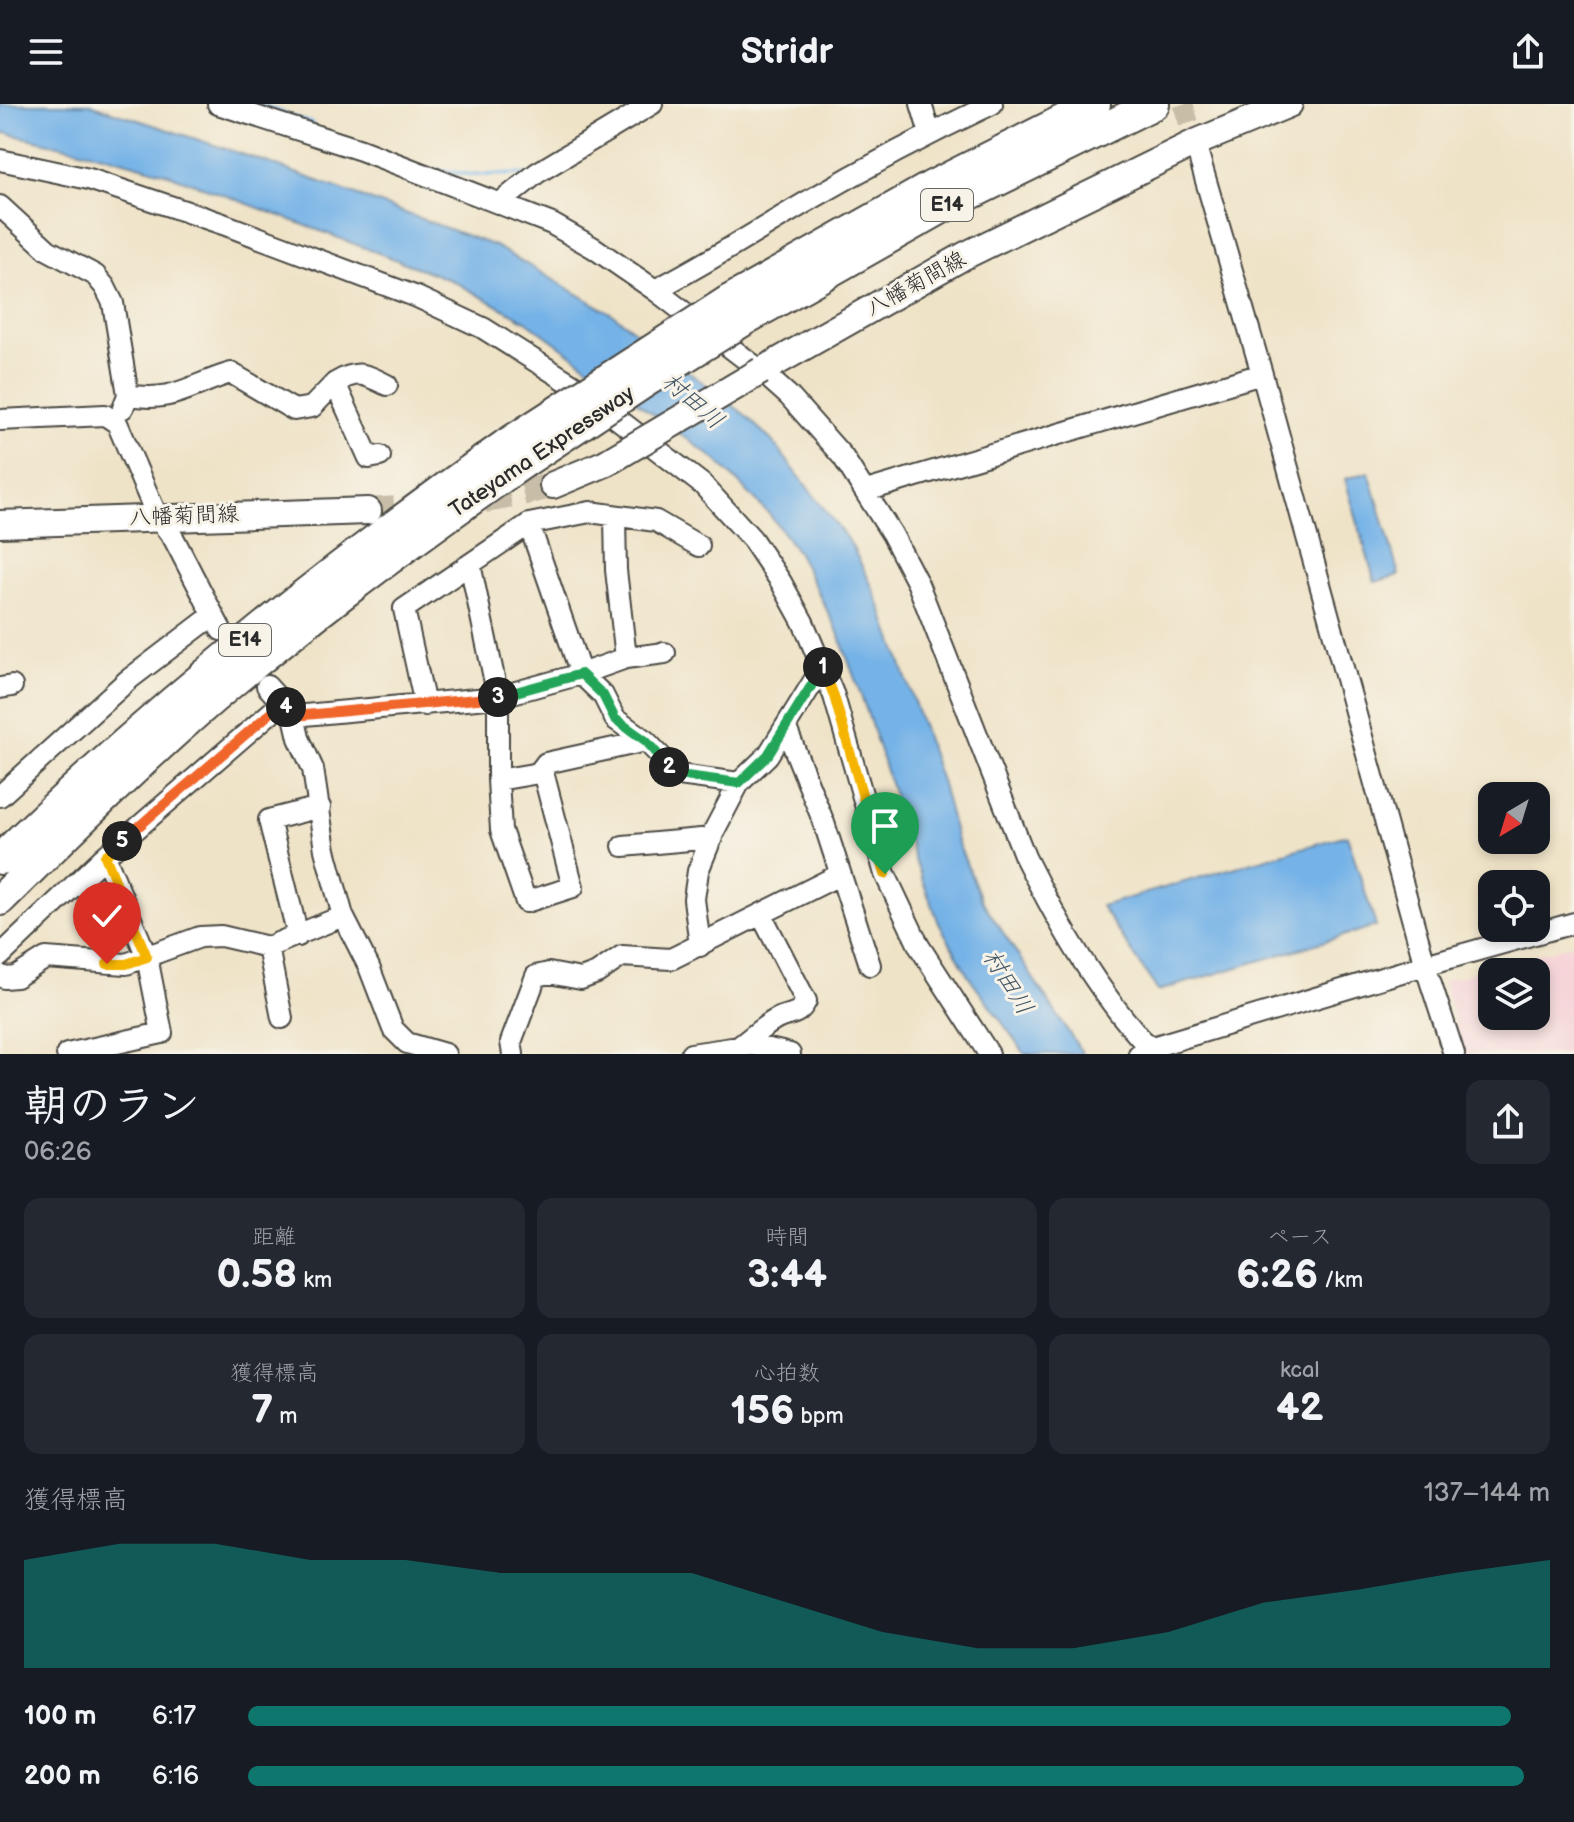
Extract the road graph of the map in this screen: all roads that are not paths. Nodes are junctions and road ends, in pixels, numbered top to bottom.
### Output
1 (218, 104) edge
2 (652, 104) edge
3 (921, 104) edge
4 (992, 104) edge
5 (1095, 104) edge
6 (1154, 104) edge
7 (1289, 104) edge
8 (930, 134) junction
9 (1195, 143) junction
10 (0, 160) edge
11 (500, 203) junction
12 (0, 206) edge
13 (655, 290) junction
14 (737, 310) junction
15 (761, 371) junction
16 (1262, 374) junction
17 (335, 383) junction
18 (387, 385) dead end
19 (128, 395) junction
20 (0, 420) edge
21 (117, 423) junction
22 (515, 453) junction
23 (380, 456) dead end
24 (553, 485) tunnel mouth
25 (866, 491) junction
26 (368, 511) tunnel mouth
27 (157, 516) junction
28 (615, 517) junction
29 (0, 524) edge
30 (529, 524) junction
31 (699, 546) dead end
32 (470, 564) junction
33 (665, 653) dead end
34 (626, 658) junction
35 (823, 666) junction
36 (581, 674) junction
37 (267, 686) dead end
38 (498, 697) junction
39 (425, 705) junction
40 (288, 710) junction
41 (786, 728) junction
42 (646, 741) junction
43 (542, 768) junction
44 (498, 780) junction
45 (739, 783) junction
46 (0, 796) edge
47 (320, 807) junction
48 (712, 838) junction
49 (623, 846) dead end
50 (105, 856) junction
51 (0, 859) edge
52 (839, 875) junction
53 (0, 900) edge
54 (761, 914) junction
55 (343, 916) junction
56 (1574, 923) edge
57 (298, 936) junction
58 (700, 946) junction
59 (268, 947) junction
60 (0, 956) edge
61 (147, 957) junction
62 (870, 965) dead end
63 (1425, 965) junction
64 (0, 975) edge
65 (282, 1018) dead end
66 (740, 1046) junction
67 (1148, 1052) edge
68 (67, 1054) edge
69 (445, 1054) edge
70 (513, 1054) edge
71 (691, 1054) edge
72 (790, 1054) edge
73 (989, 1054) edge
74 (1454, 1054) edge

1 - 11 street
2 - 11 street
3 - 8 street
4 - 8 street
5 - 14 highway, Tateyama Expressway / E14
6 - 14 highway, Tateyama Expressway / E14
7 - 9 main road, 八幡菊間線
8 - 13 street
9 - 15 main road, 八幡菊間線
9 - 16 street
10 - 35 street
11 - 13 street
12 - 19 street
13 - 15 street
14 - 22 highway, Tateyama Expressway / E14, bridge
15 - 24 main road, 八幡菊間線, bridge
15 - 25 street
16 - 25 street
16 - 63 street
17 - 18 street
17 - 19 street
17 - 23 street
19 - 21 street
20 - 21 street
21 - 27 street
22 - 51 highway, Tateyama Expressway / E14
22 - 53 highway, Tateyama Expressway / E14
25 - 67 street
26 - 27 main road, 八幡菊間線
27 - 29 main road, 八幡菊間線
27 - 46 street
28 - 30 street
28 - 31 street
28 - 34 street
30 - 32 street
30 - 36 street
32 - 38 street
32 - 39 street
33 - 34 street
34 - 36 street
35 - 41 street
35 - 73 street
36 - 38 street
36 - 42 street
37 - 40 street
38 - 39 street
38 - 44 street
39 - 40 street
40 - 47 street
40 - 50 street
41 - 45 street
41 - 52 street
42 - 43 street
42 - 45 street
43 - 44 street
43 - 44 street
45 - 48 street
47 - 55 street
47 - 57 street
48 - 49 street
48 - 58 street
50 - 60 street
50 - 61 street
52 - 54 street
52 - 62 street
54 - 58 street
54 - 66 street
55 - 57 street
55 - 69 street
56 - 63 street
57 - 59 street
58 - 70 street
59 - 61 street
59 - 65 street
61 - 64 street
61 - 68 street
63 - 67 street
63 - 74 street
66 - 71 street
66 - 72 street

